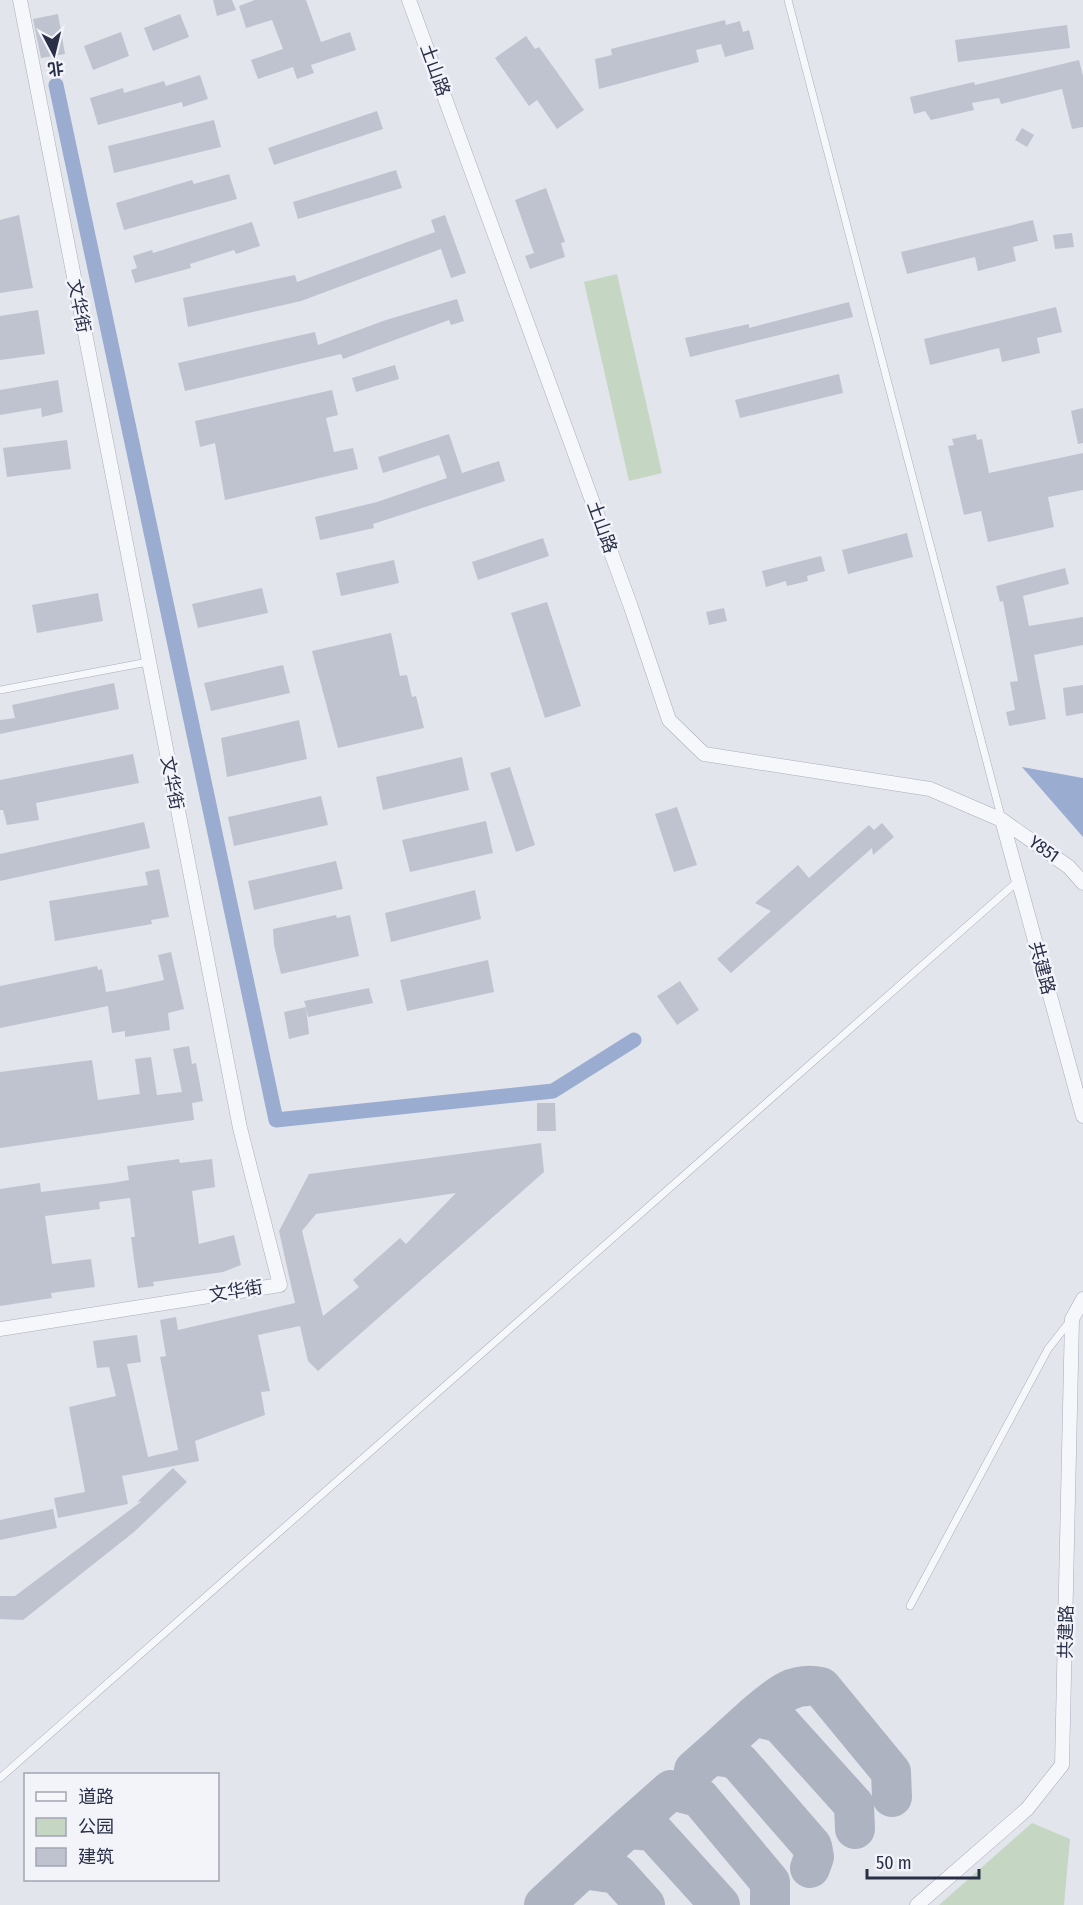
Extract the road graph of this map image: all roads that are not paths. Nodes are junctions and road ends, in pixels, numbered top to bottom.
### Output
1 (20, 0) edge
2 (409, 0) edge
3 (788, 0) edge
4 (148, 662) junction
5 (0, 690) edge
6 (1002, 820) junction
7 (1018, 881) junction
8 (1083, 883) edge
9 (1083, 1116) edge
10 (1083, 1299) edge
11 (1071, 1319) junction
12 (0, 1329) edge
13 (910, 1606) dead end
14 (0, 1778) edge
15 (917, 1905) edge

1 - 4 street, 文华街
2 - 6 street, 土山路
3 - 6 lane
4 - 5 lane
4 - 12 street, 文华街
6 - 7 street, 共建路
6 - 8 street, Y851
7 - 9 street, 共建路
7 - 14 lane
10 - 11 street, 共建路
11 - 13 lane
11 - 15 street, 共建路

